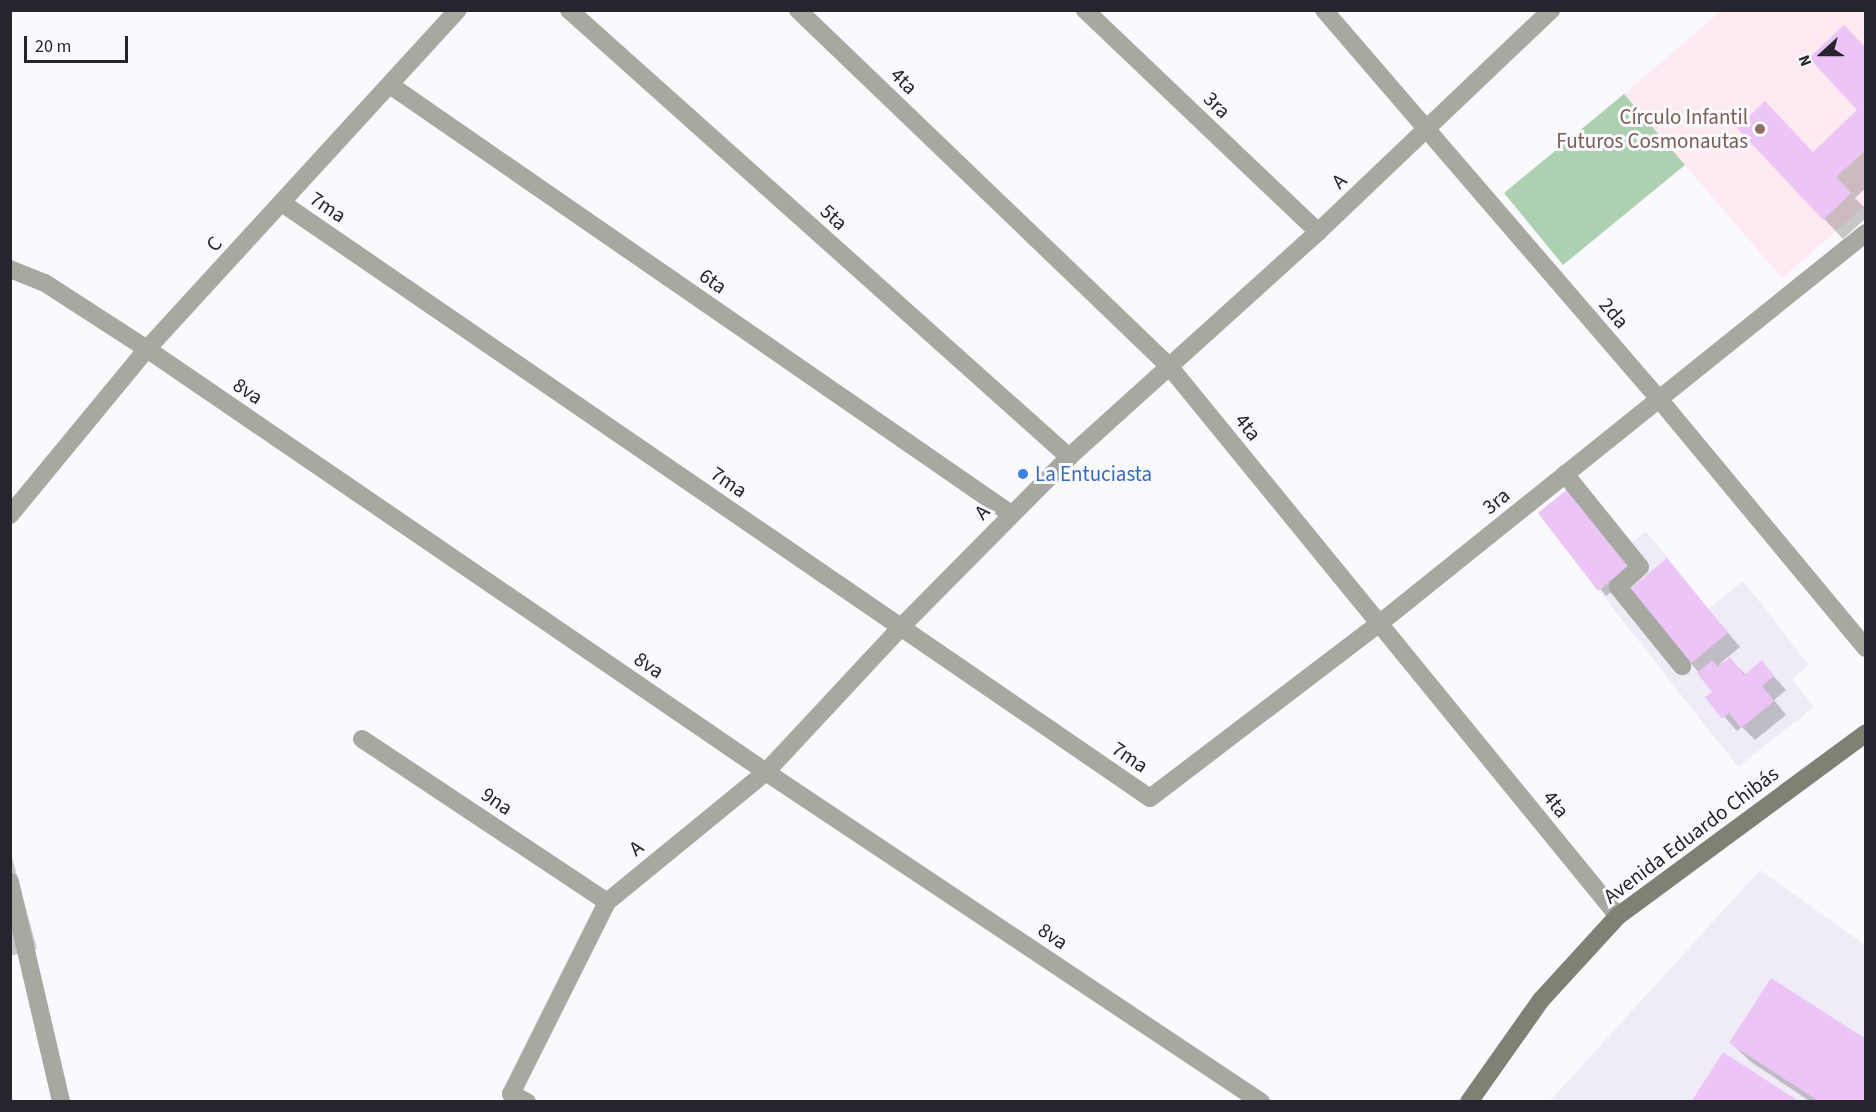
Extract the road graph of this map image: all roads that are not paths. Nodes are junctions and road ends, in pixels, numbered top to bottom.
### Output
1 (458, 10) edge
2 (569, 10) edge
3 (798, 10) edge
4 (1085, 10) edge
5 (1324, 10) edge
6 (1551, 10) edge
7 (390, 85) junction
8 (1426, 129) junction
9 (282, 203) junction
10 (1318, 232) junction
11 (1866, 232) edge
12 (10, 269) edge
13 (147, 349) junction
14 (1169, 366) junction
15 (1659, 399) junction
16 (1070, 457) junction
17 (1565, 474) junction
18 (1011, 514) junction
19 (10, 515) edge
20 (1380, 623) junction
21 (901, 627) junction
22 (1866, 648) edge
23 (1682, 666) dead end
24 (1866, 733) edge
25 (362, 739) dead end
26 (766, 772) junction
27 (1150, 798) joint
28 (10, 882) edge
29 (607, 902) junction
30 (1618, 916) junction
31 (519, 1097) edge
32 (61, 1101) edge
33 (1261, 1101) edge
34 (1469, 1101) edge

1 - 7 street, C
2 - 16 street, 5ta
3 - 14 street, 4ta
4 - 10 street, 3ra
5 - 8 street, 2da
6 - 8 street, A
7 - 9 street, C
7 - 18 street, 6ta
8 - 10 street, A
8 - 15 street, 2da
9 - 13 street, C
9 - 21 street, 7ma
10 - 14 street, A
11 - 15 street, 3ra
12 - 13 street, 8va
13 - 19 street, C
13 - 26 street, 8va
14 - 16 street, A
14 - 20 street, 4ta
15 - 17 street, 3ra
15 - 22 street, 2da
16 - 18 street, A
17 - 20 street, 3ra
17 - 23 street
18 - 21 street, A
20 - 27 street, 3ra
20 - 30 street, 4ta
21 - 26 street, A
21 - 27 street, 7ma
24 - 30 main road, Avenida Eduardo Chibás
25 - 29 street, 9na
26 - 29 street, A
26 - 33 street, 8va
28 - 32 street
29 - 31 street, A
30 - 34 main road, Avenida Eduardo Chibás

